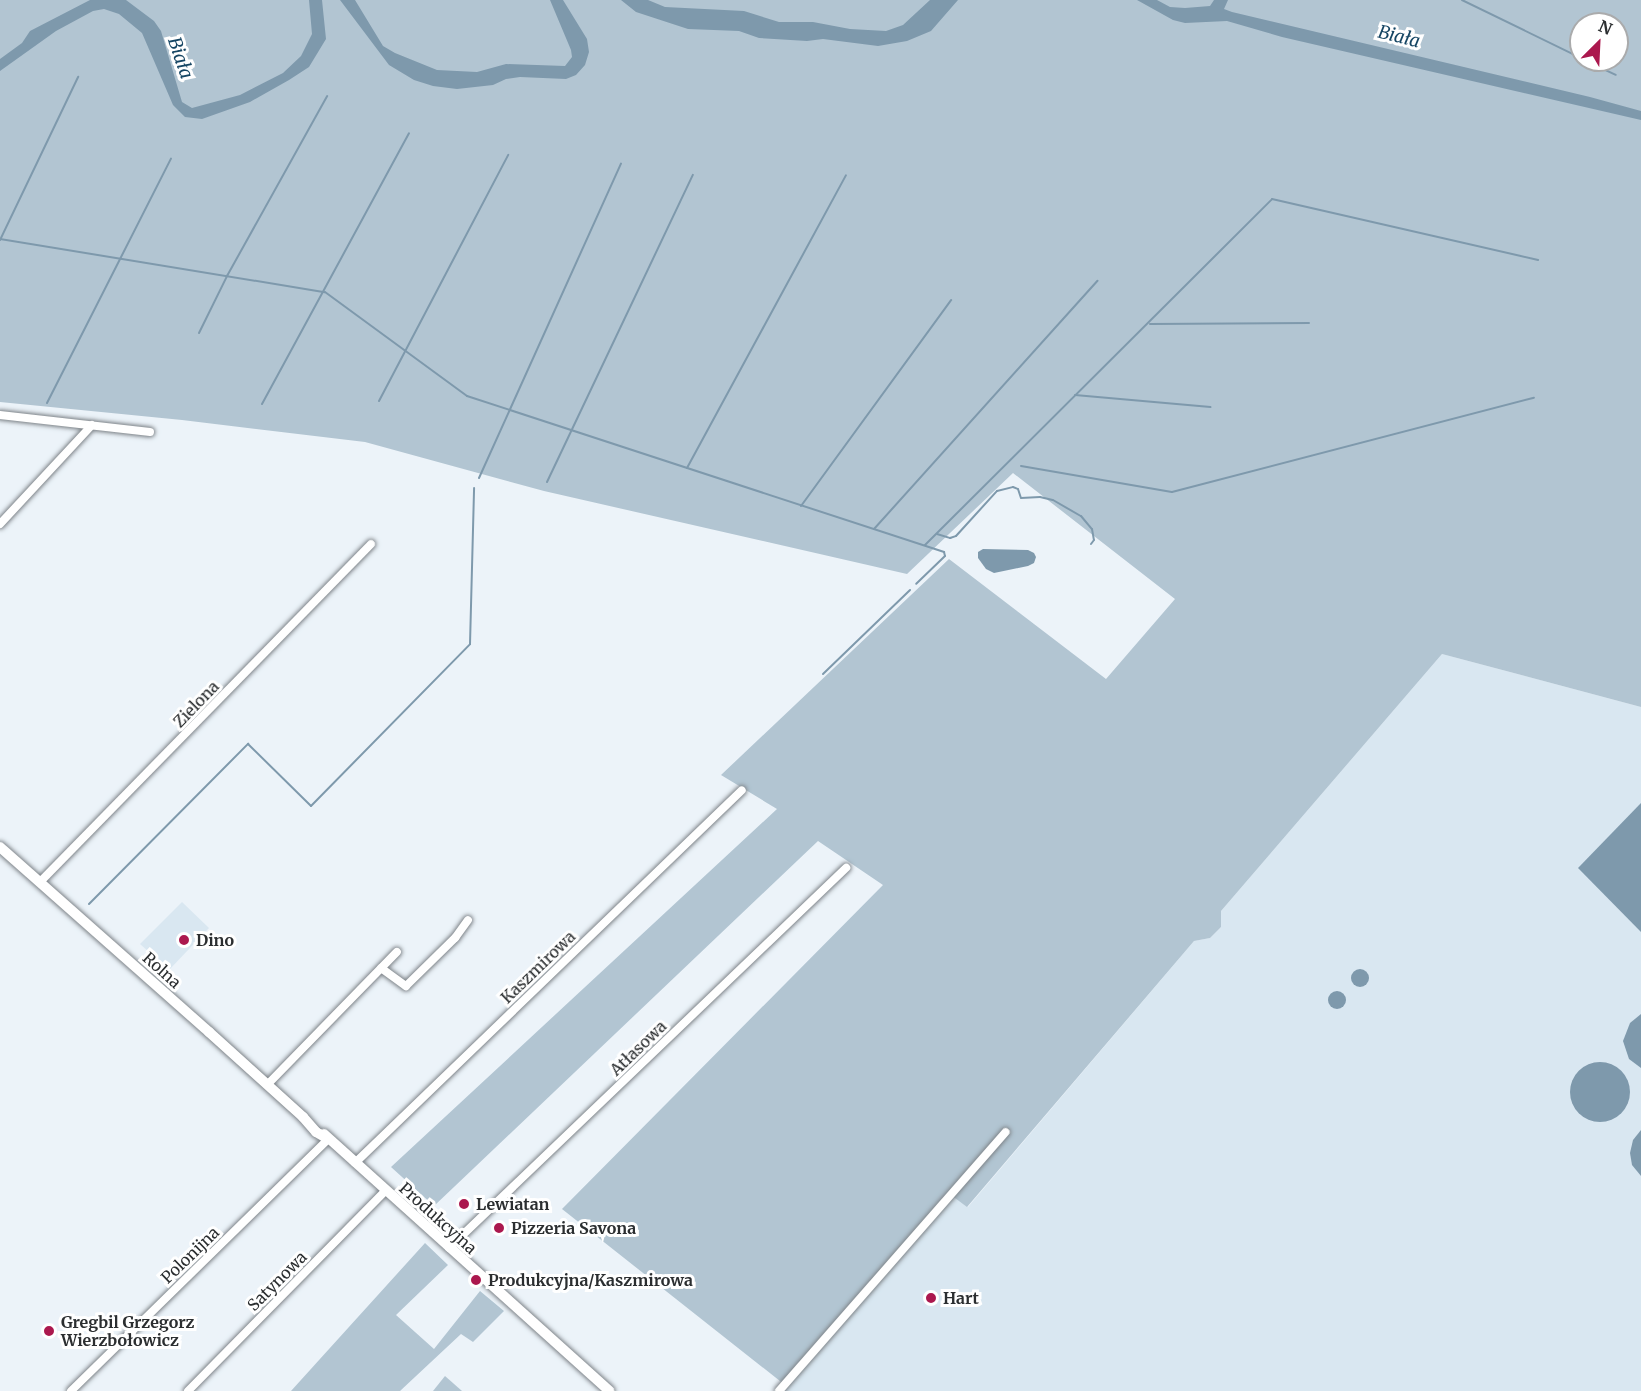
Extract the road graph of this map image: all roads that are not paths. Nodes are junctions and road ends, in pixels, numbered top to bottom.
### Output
1 (0, 415) edge
2 (92, 425) junction
3 (150, 432) dead end
4 (0, 524) edge
5 (371, 544) dead end
6 (741, 790) dead end
7 (0, 847) edge
8 (846, 868) dead end
9 (40, 882) junction
10 (468, 920) dead end
11 (397, 952) dead end
12 (381, 968) junction
13 (267, 1085) junction
14 (1006, 1132) dead end
15 (328, 1139) junction
16 (355, 1163) junction
17 (385, 1191) junction
18 (449, 1248) junction
19 (71, 1391) edge
20 (188, 1391) edge
21 (609, 1391) edge
22 (779, 1391) edge

1 - 2 street
2 - 3 street
2 - 4 street
5 - 9 street, Zielona
6 - 16 street, Kaszmirowa
7 - 9 street, Rolna
8 - 18 street, Atłasowa
9 - 13 street, Rolna
10 - 12 street
11 - 12 street
12 - 13 street
13 - 15 street, Rolna
14 - 22 street
15 - 16 street, Produkcyjna
15 - 19 street, Polonijna
16 - 17 street, Produkcyjna
17 - 18 street, Produkcyjna
17 - 20 street, Satynowa
18 - 21 street, Produkcyjna

